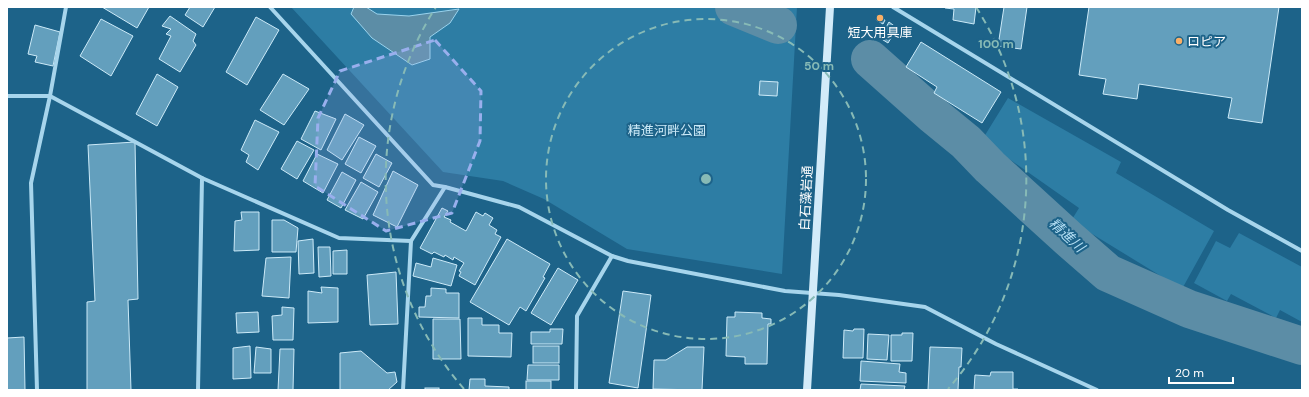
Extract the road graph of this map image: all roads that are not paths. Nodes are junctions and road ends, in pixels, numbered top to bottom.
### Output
1 (66, 7) edge
2 (270, 7) edge
3 (830, 7) edge
4 (893, 7) edge
5 (7, 96) edge
6 (50, 96) junction
7 (202, 178) junction
8 (444, 187) junction
9 (411, 241) junction
10 (1302, 251) edge
11 (612, 256) junction
12 (813, 293) junction
13 (37, 390) edge
14 (198, 390) edge
15 (403, 390) edge
16 (576, 390) edge
17 (807, 390) edge
18 (1097, 390) edge

1 - 6 street
2 - 8 street
3 - 12 main road, 白石藻岩通
4 - 10 street
5 - 6 street
6 - 7 street
6 - 13 street
7 - 9 street
7 - 14 street
8 - 9 street
8 - 11 street
9 - 15 street
11 - 12 street
11 - 16 street
12 - 17 main road, 白石藻岩通
12 - 18 street

